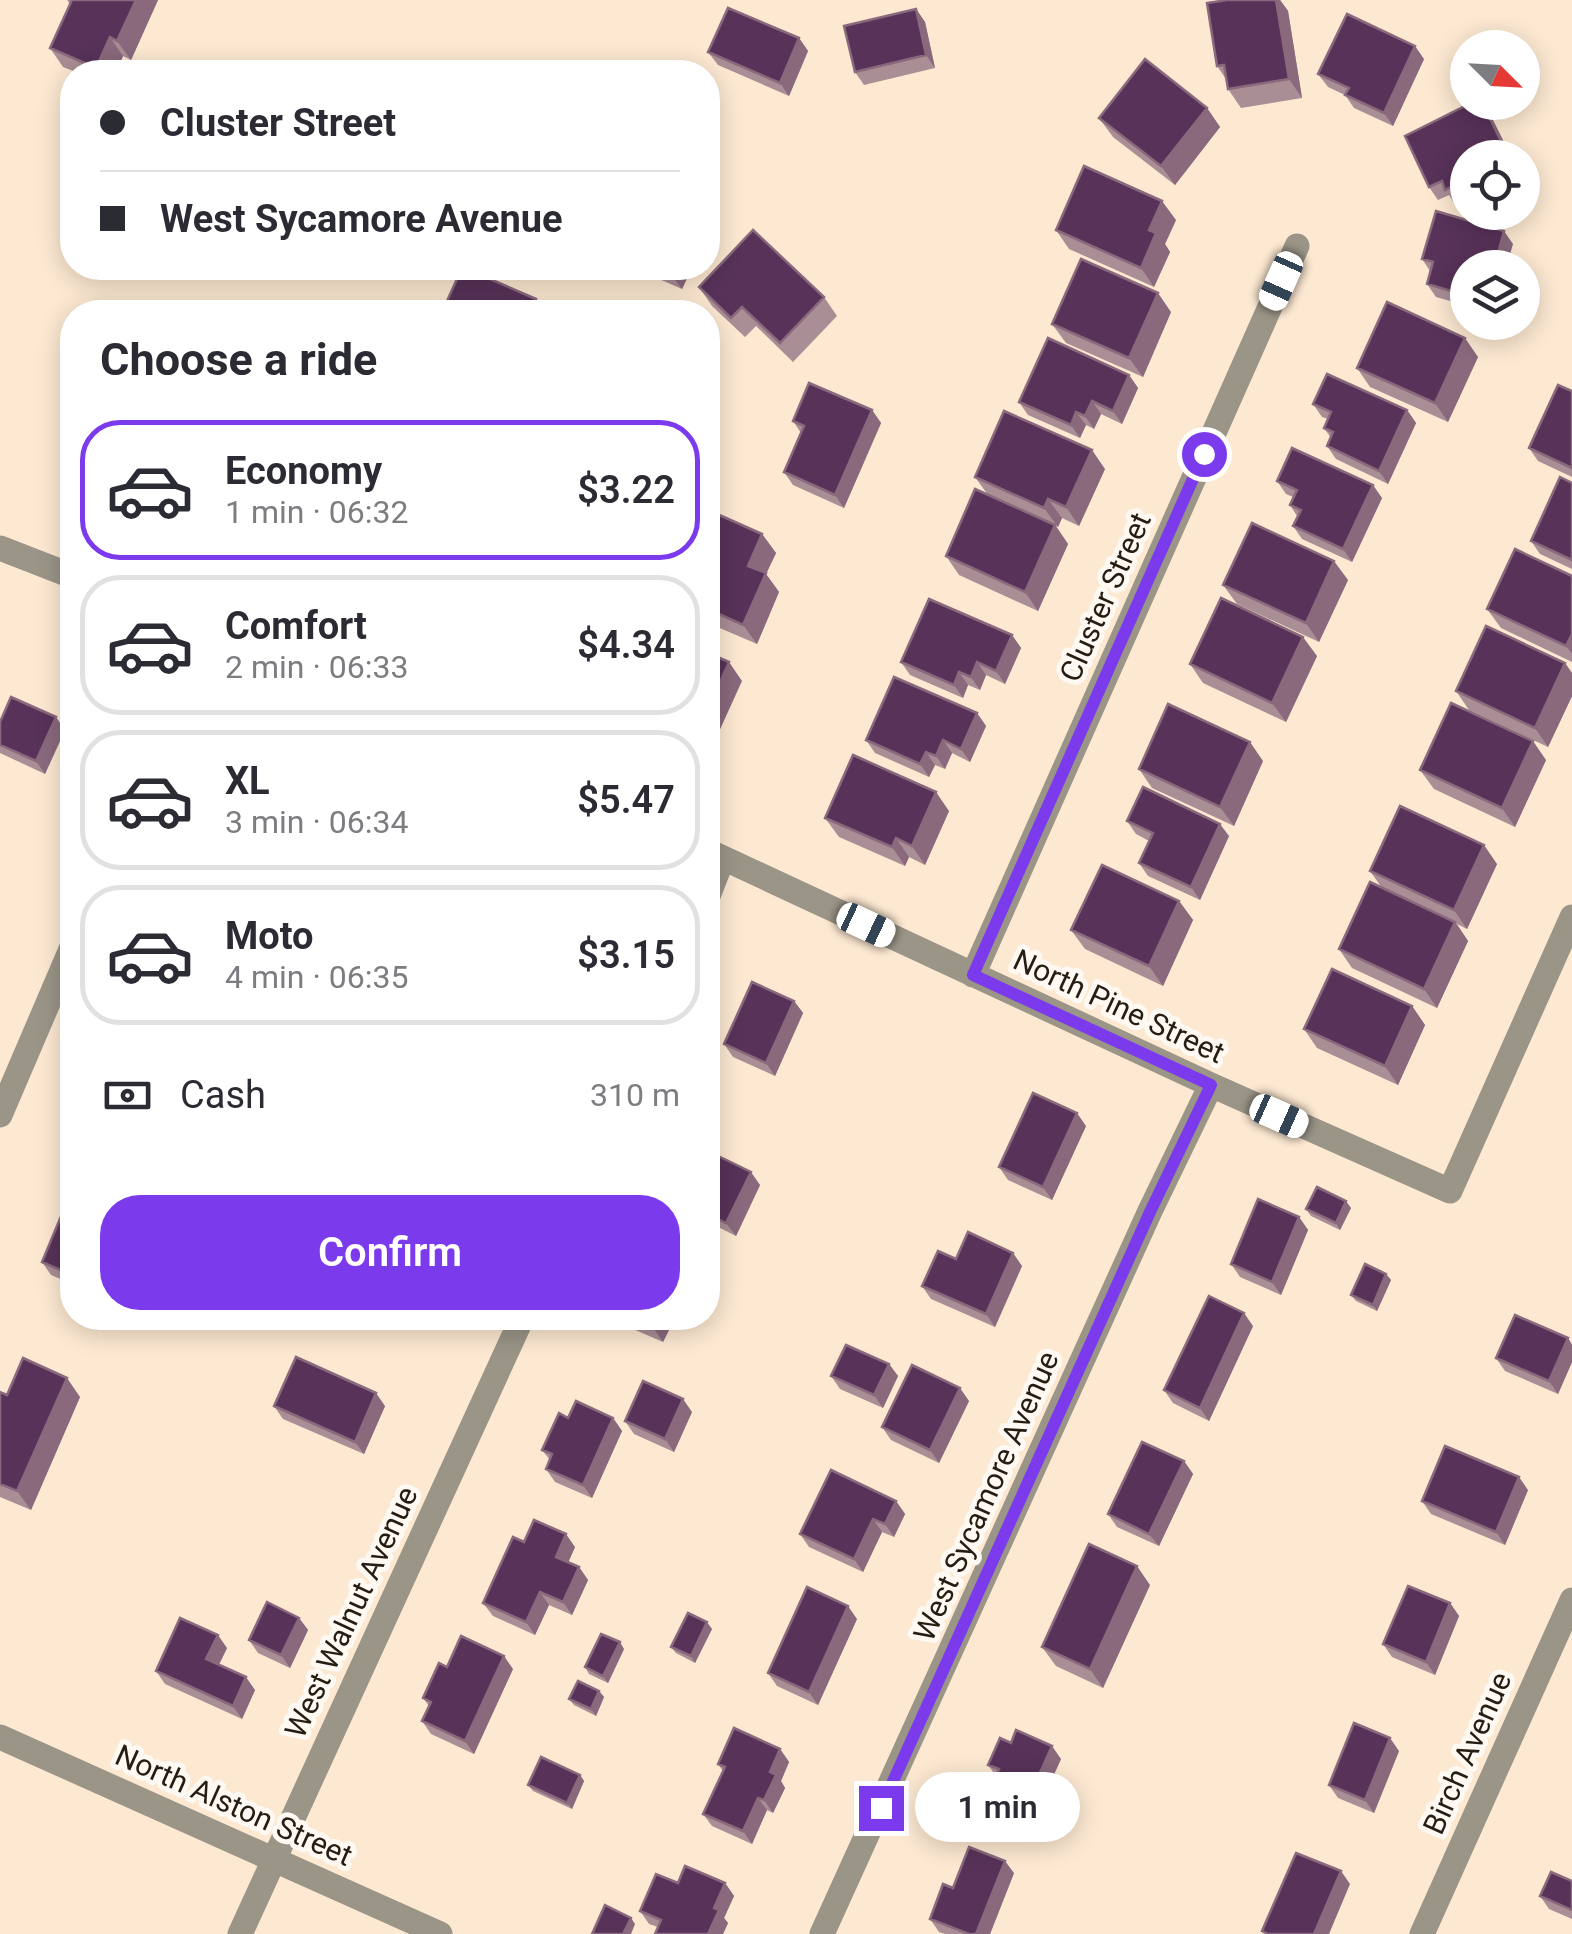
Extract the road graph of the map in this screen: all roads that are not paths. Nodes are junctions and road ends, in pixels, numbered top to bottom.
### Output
1 (1297, 246) dead end
2 (0, 548) edge
3 (60, 571) edge
4 (720, 857) edge
5 (1572, 917) edge
6 (60, 975) edge
7 (973, 975) junction
8 (1211, 1085) junction
9 (0, 1115) edge
10 (516, 1330) edge
11 (1572, 1600) edge
12 (0, 1737) edge
13 (273, 1859) junction
14 (240, 1934) edge
15 (440, 1934) edge
16 (822, 1934) edge
17 (1422, 1934) edge

1 - 7 street, Cluster Street
2 - 3 street
4 - 7 street, North Pine Street
5 - 8 street, North Pine Street
6 - 9 street
7 - 8 street, North Pine Street
8 - 16 street, West Sycamore Avenue
10 - 13 street, West Walnut Avenue
11 - 17 street, Birch Avenue
12 - 13 street, North Alston Street
13 - 14 street, West Walnut Avenue
13 - 15 street, North Alston Street

